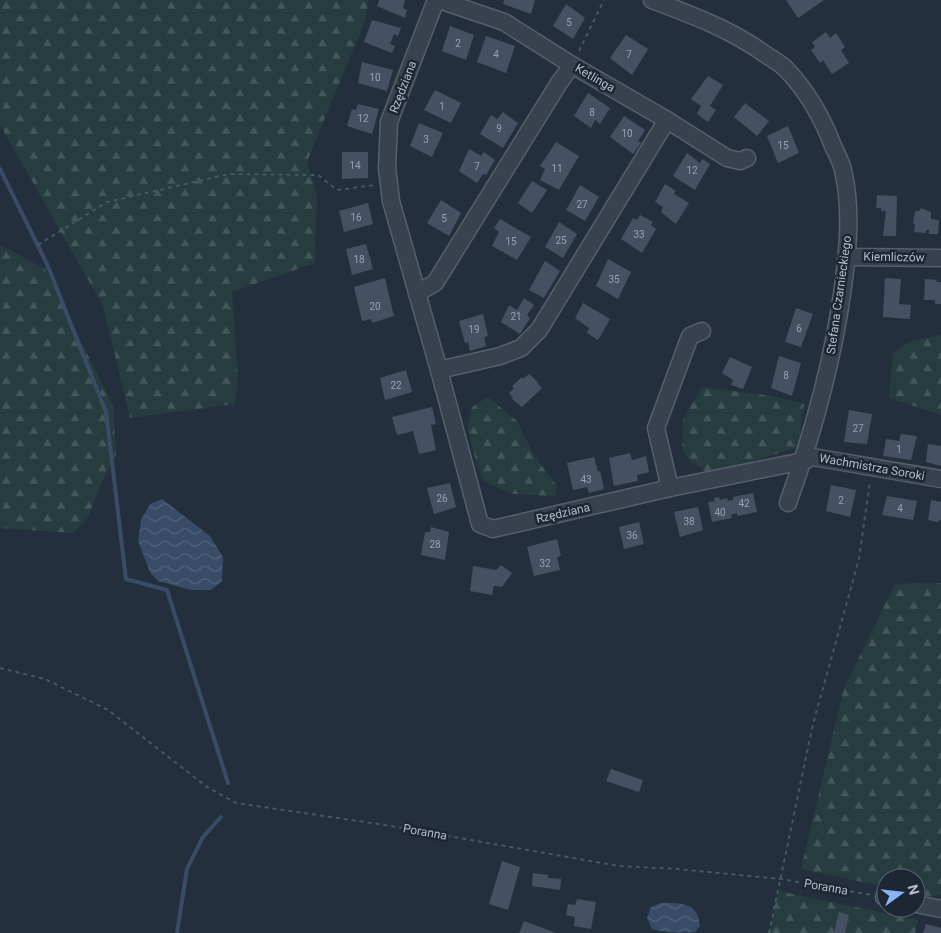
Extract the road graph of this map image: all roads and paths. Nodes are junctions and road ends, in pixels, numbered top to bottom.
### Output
1 (437, 0) edge
2 (604, 0) edge
3 (652, 0) edge
4 (572, 64) junction
5 (667, 120) junction
6 (747, 158) dead end
7 (389, 184) junction
8 (38, 245) dead end
9 (847, 257) junction
10 (941, 258) edge
11 (417, 293) junction
12 (702, 331) dead end
13 (439, 370) junction
14 (803, 461) junction
15 (872, 466) junction
16 (941, 479) edge
17 (670, 488) junction
18 (788, 503) dead end
19 (0, 668) edge
20 (780, 879) junction
21 (876, 895) edge
22 (926, 906) edge
23 (941, 909) edge
24 (769, 933) edge

1 - 4 street, Ketlinga
1 - 7 street, Rzędziana
2 - 4 path
3 - 9 street, Stefana Czarnieckiego
4 - 5 street, Ketlinga
4 - 11 street
5 - 6 street, Ketlinga
5 - 13 street
7 - 8 path
7 - 11 street, Rzędziana
9 - 10 street, Kiemliczów
9 - 14 street, Stefana Czarnieckiego
11 - 13 street, Rzędziana
12 - 17 street
13 - 17 street, Rzędziana
14 - 15 street, Wachmistrza Soroki
14 - 17 street, Rzędziana
14 - 18 street, Stefana Czarnieckiego
15 - 16 street, Wachmistrza Soroki
15 - 20 path
19 - 20 path, Poranna
20 - 21 path, Poranna
20 - 24 path
22 - 23 street

